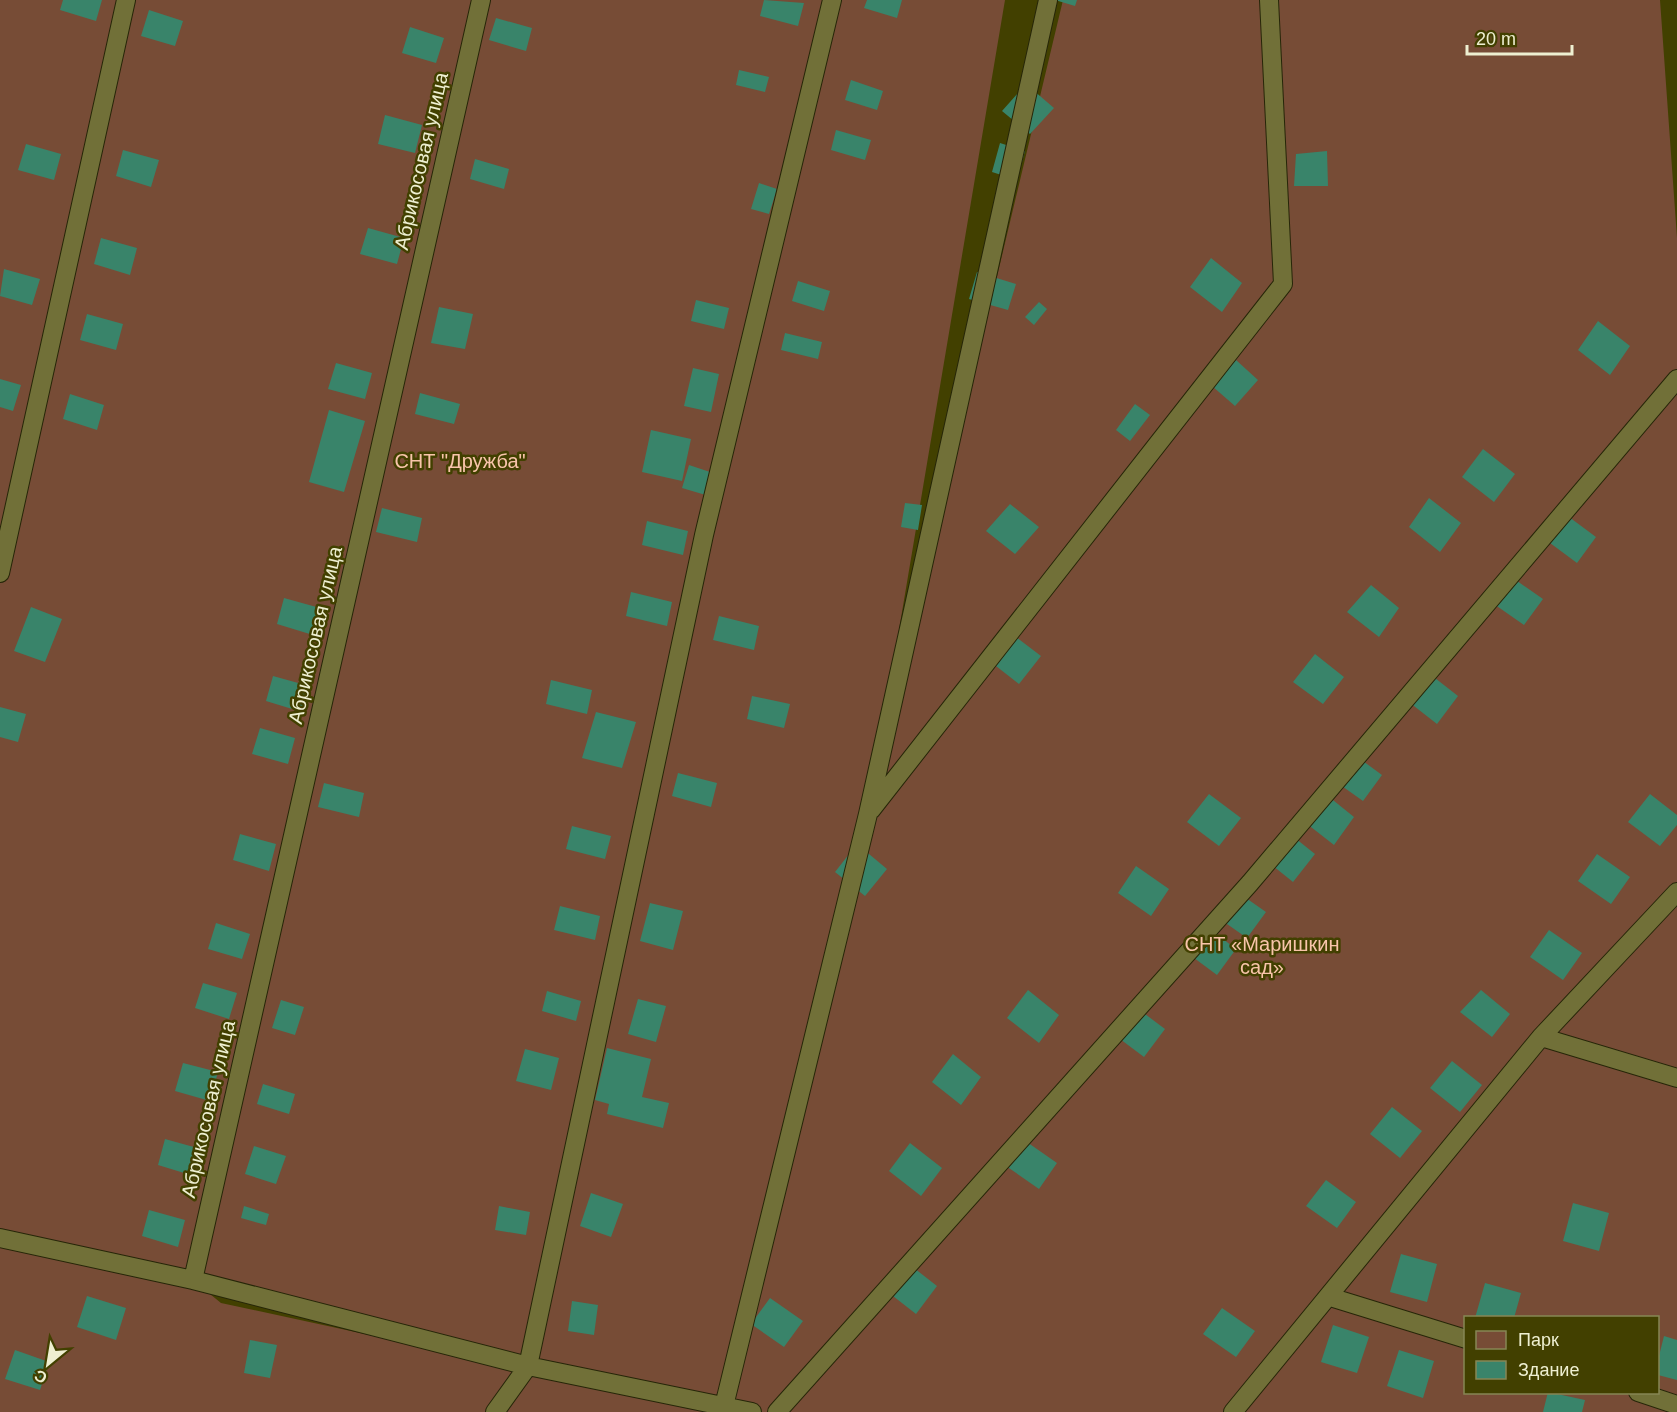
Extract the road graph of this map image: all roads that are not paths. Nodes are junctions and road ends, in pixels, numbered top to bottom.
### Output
1 (126, 0) edge
2 (481, 0) edge
3 (832, 0) edge
4 (1048, 0) edge
5 (1269, 0) edge
6 (1677, 379) edge
7 (0, 573) edge
8 (868, 814) junction
9 (1677, 892) edge
10 (1541, 1037) junction
11 (1677, 1078) edge
12 (0, 1238) edge
13 (193, 1280) junction
14 (1330, 1297) junction
15 (1464, 1338) edge
16 (528, 1366) junction
17 (1644, 1394) edge
18 (1677, 1405) edge
19 (724, 1406) junction
20 (495, 1412) edge
21 (752, 1412) edge
22 (777, 1412) edge
23 (1233, 1412) edge

1 - 7 lane
2 - 13 lane, Абрикосовая улица
3 - 16 lane
4 - 8 lane
5 - 8 lane
6 - 22 lane
8 - 19 lane
9 - 10 lane
10 - 11 lane
10 - 14 lane
12 - 13 lane
13 - 16 lane
14 - 15 lane
14 - 23 lane
16 - 19 lane
16 - 20 lane
17 - 18 lane
19 - 21 lane

